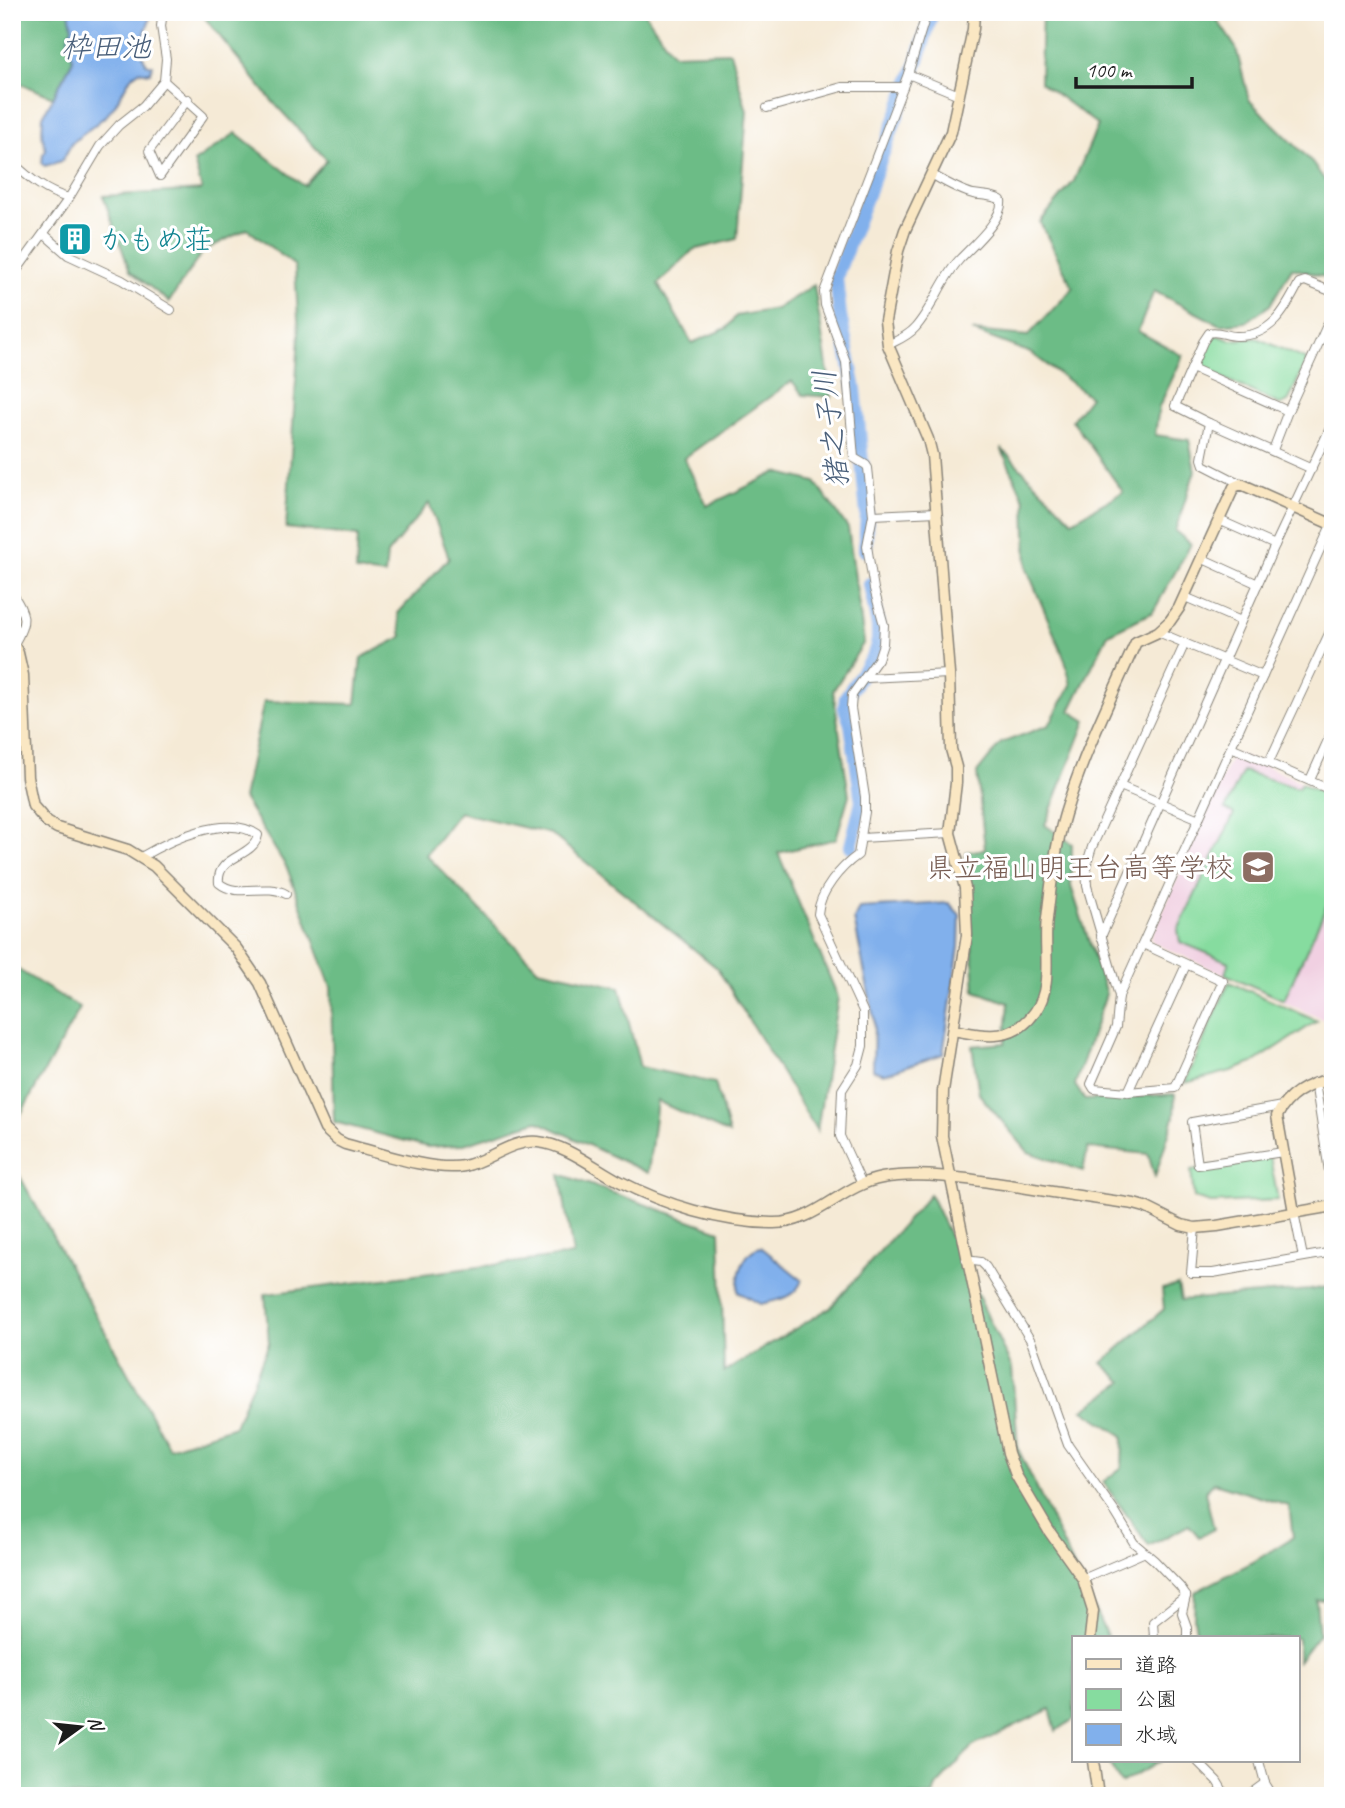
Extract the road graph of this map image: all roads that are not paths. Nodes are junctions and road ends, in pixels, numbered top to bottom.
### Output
1 (163, 12) edge
2 (927, 12) edge
3 (974, 12) edge
4 (912, 76) junction
5 (164, 81) junction
6 (902, 87) junction
7 (958, 95) junction
8 (188, 99) junction
9 (767, 108) dead end
10 (12, 162) edge
11 (931, 174) junction
12 (69, 198) junction
13 (44, 234) junction
14 (12, 276) edge
15 (1333, 292) edge
16 (171, 310) dead end
17 (1333, 312) edge
18 (888, 345) junction
19 (1192, 368) junction
20 (1288, 411) junction
21 (1333, 422) edge
22 (1209, 423) junction
23 (1273, 450) junction
24 (1312, 469) junction
25 (1241, 484) junction
26 (1293, 508) junction
27 (937, 512) junction
28 (873, 515) junction
29 (1219, 520) junction
30 (1332, 524) edge
31 (1275, 545) junction
32 (1201, 558) junction
33 (1258, 584) junction
34 (12, 593) edge
35 (1185, 597) junction
36 (1241, 621) junction
37 (1333, 625) edge
38 (1158, 632) junction
39 (13, 643) edge
40 (1185, 643) junction
41 (1225, 660) junction
42 (949, 674) junction
43 (1263, 676) junction
44 (867, 678) junction
45 (1333, 729) edge
46 (1231, 747) junction
47 (1269, 762) junction
48 (1310, 780) junction
49 (1120, 786) junction
50 (1333, 791) edge
51 (1159, 804) junction
52 (1199, 819) junction
53 (950, 833) junction
54 (861, 838) junction
55 (141, 857) junction
56 (286, 894) dead end
57 (1101, 937) junction
58 (1143, 944) junction
59 (1186, 965) junction
60 (1119, 996) junction
61 (953, 1030) junction
62 (1333, 1079) edge
63 (1315, 1082) junction
64 (1128, 1092) junction
65 (1282, 1106) junction
66 (1283, 1152) junction
67 (951, 1177) junction
68 (862, 1184) junction
69 (1333, 1197) edge
70 (1333, 1206) edge
71 (1294, 1212) junction
72 (1195, 1228) junction
73 (1333, 1252) edge
74 (1303, 1257) junction
75 (966, 1260) junction
76 (1143, 1553) junction
77 (1083, 1579) junction
78 (1186, 1596) junction
79 (1090, 1636) edge
80 (1154, 1636) edge
81 (1187, 1636) edge
82 (1093, 1762) edge
83 (1198, 1762) edge
84 (1259, 1762) edge
85 (1265, 1783) junction
86 (1098, 1795) edge
87 (1085, 1796) edge
88 (1226, 1796) edge
89 (1247, 1796) edge
90 (1273, 1796) edge

1 - 5 street
2 - 4 street
3 - 7 street
4 - 6 street
4 - 7 street
5 - 8 street
5 - 12 street
6 - 9 street
6 - 28 street
7 - 11 street
8 - 8 street
10 - 12 street
11 - 18 street
11 - 18 street
12 - 13 street
13 - 14 street
13 - 16 street
15 - 19 street
17 - 20 street
18 - 27 street
19 - 20 street
19 - 22 street
20 - 23 street
21 - 24 street
22 - 23 street
22 - 25 street
23 - 24 street
24 - 26 street
25 - 26 street
25 - 29 street
26 - 30 street
26 - 31 street
27 - 28 street
27 - 42 street
28 - 44 street
29 - 31 street
29 - 32 street
30 - 43 street
31 - 33 street
32 - 33 street
32 - 35 street
33 - 36 street
34 - 39 street
35 - 36 street
35 - 38 street
36 - 41 street
37 - 47 street
38 - 40 street
38 - 61 street
39 - 55 street
40 - 41 street
40 - 49 street
41 - 43 street
41 - 51 street
42 - 44 street
42 - 53 street
43 - 46 street
44 - 54 street
45 - 48 street
46 - 47 street
46 - 52 street
47 - 48 street
48 - 50 street
49 - 51 street
49 - 57 street
51 - 52 street
51 - 57 street
52 - 58 street
53 - 54 street
53 - 61 street
54 - 68 street
55 - 56 street
55 - 68 street
57 - 60 street
58 - 59 street
58 - 60 street
59 - 64 street
59 - 64 street
60 - 64 street
61 - 67 street
62 - 63 street
63 - 65 street
63 - 69 street
65 - 66 street
65 - 66 street
66 - 71 street
67 - 68 street
67 - 72 street
67 - 75 street
70 - 71 street
71 - 72 street
71 - 74 street
72 - 74 street
73 - 74 street
75 - 76 street
75 - 77 street
76 - 77 street
76 - 78 street
77 - 79 street
78 - 80 street
78 - 81 street
82 - 86 street
83 - 88 street
84 - 85 street
85 - 89 street
85 - 90 street
86 - 87 street

